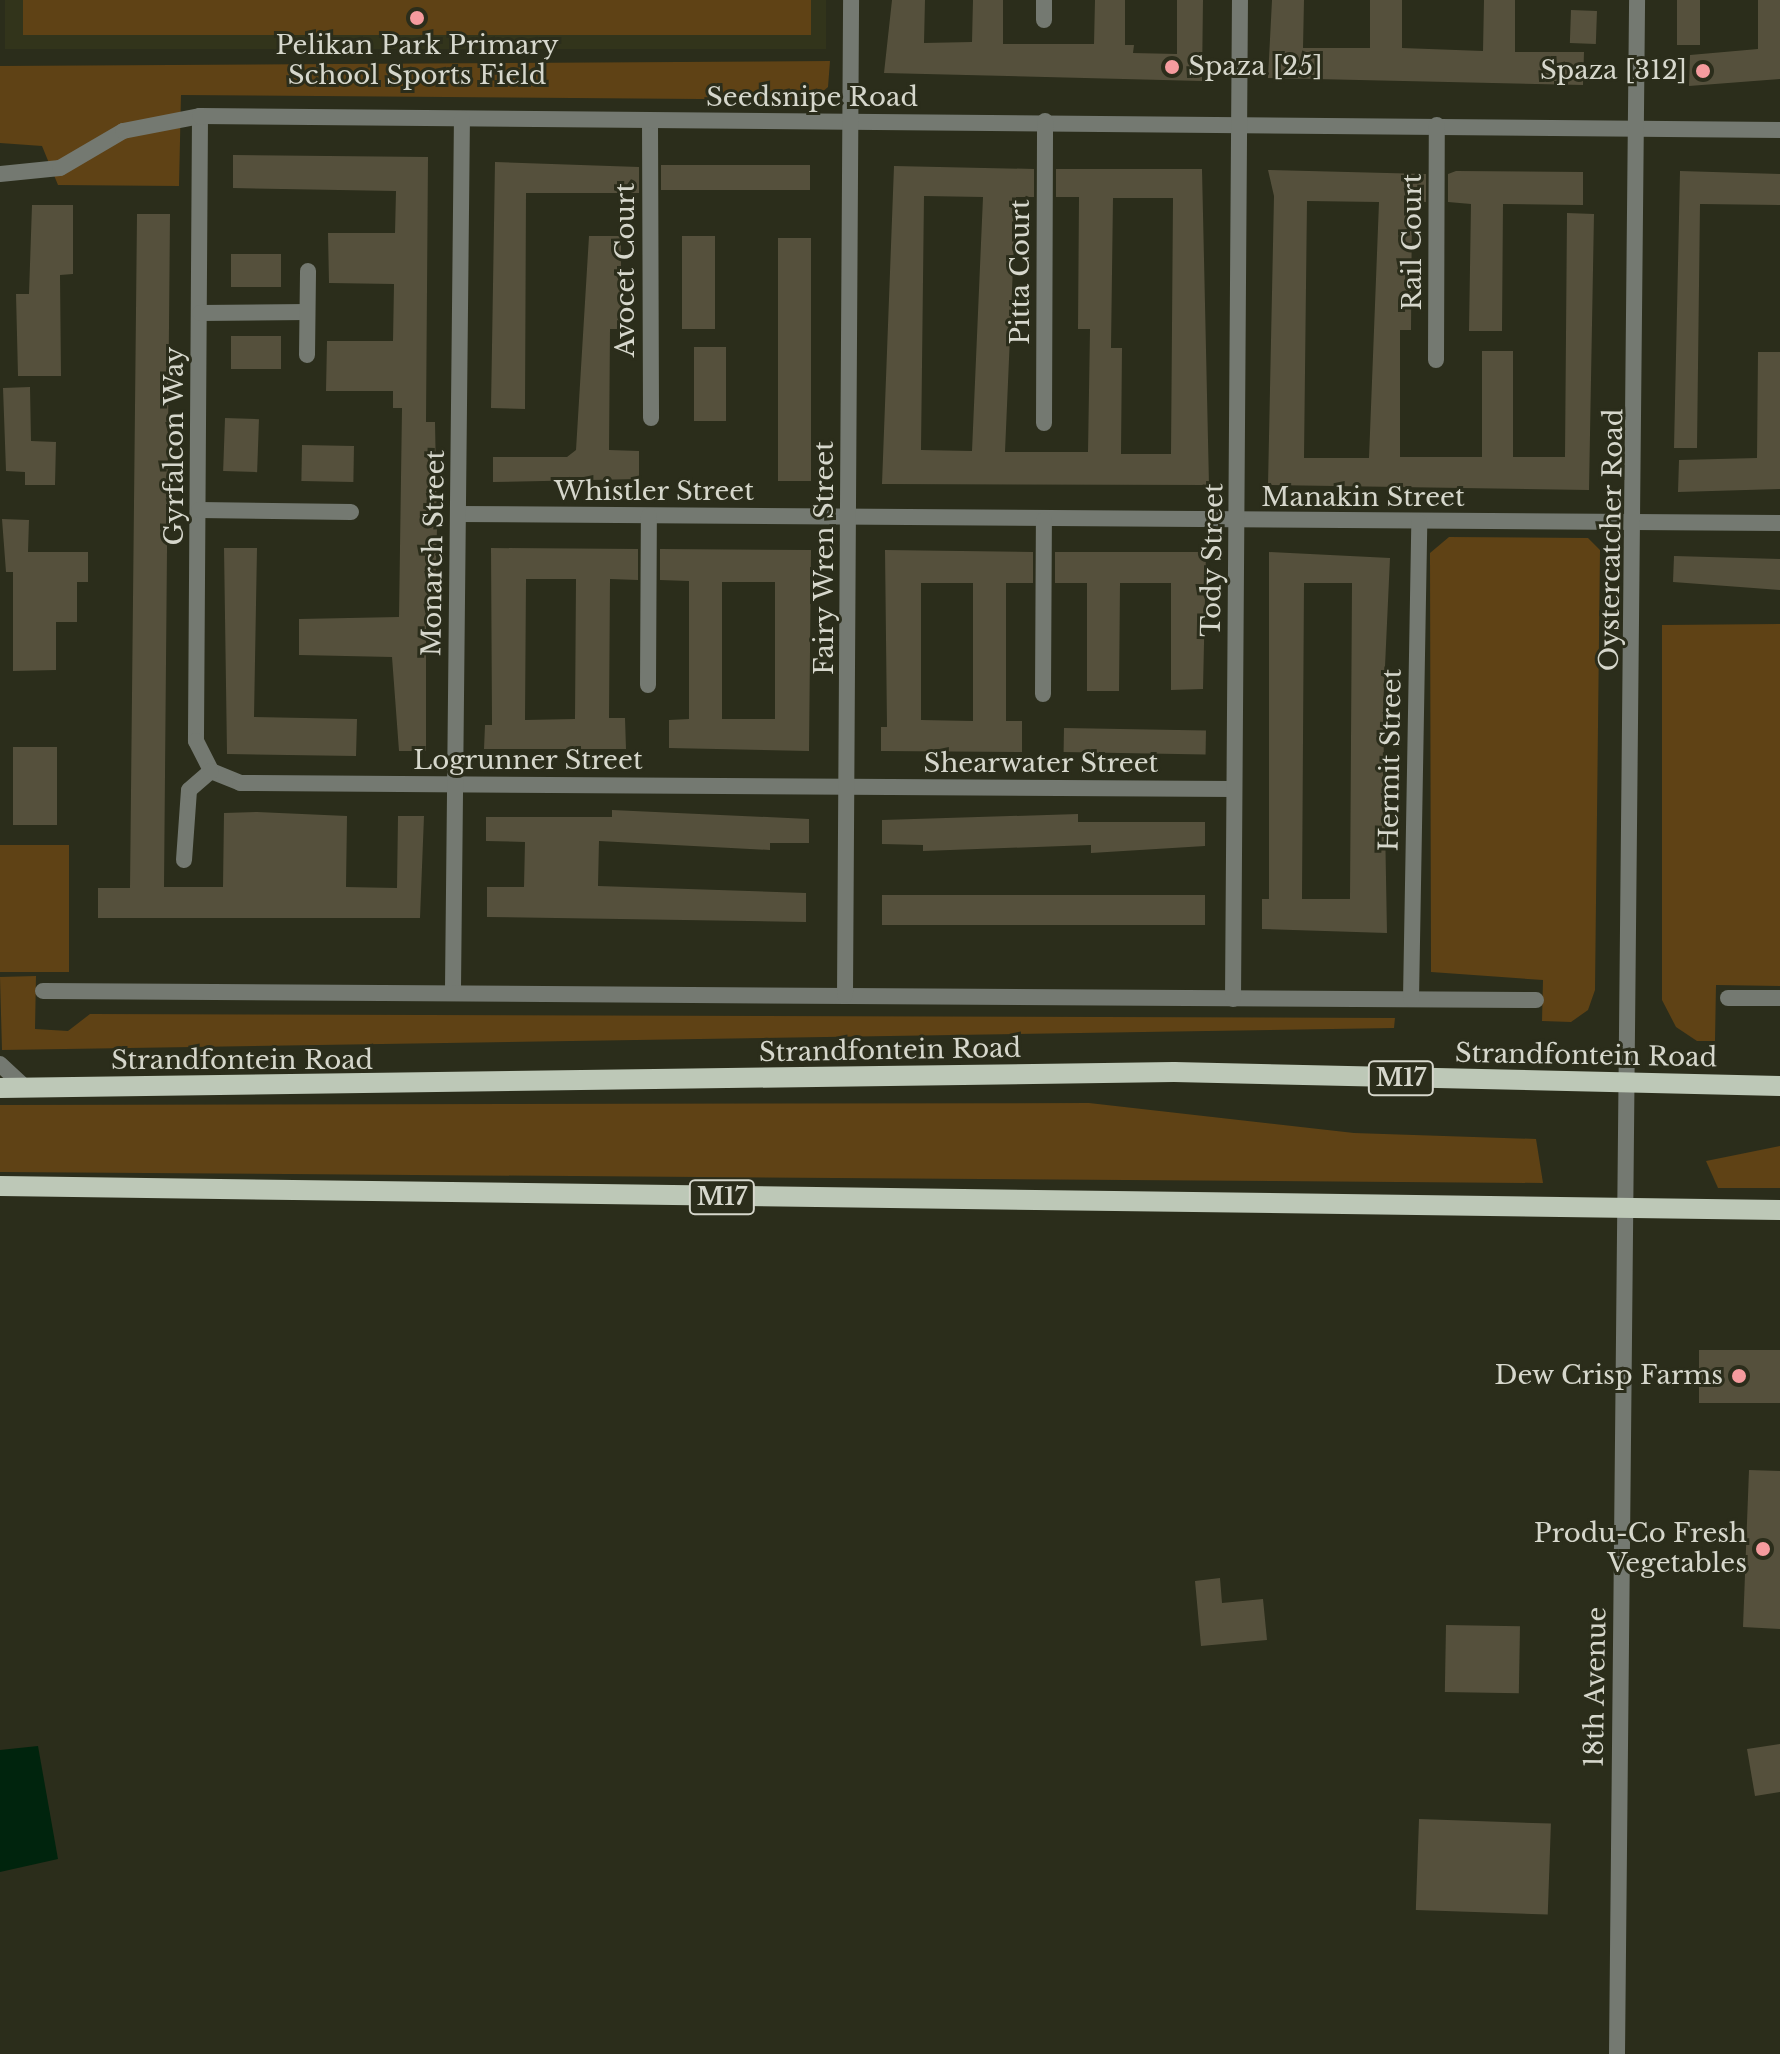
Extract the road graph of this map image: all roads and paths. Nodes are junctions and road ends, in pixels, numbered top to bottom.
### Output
1 (851, 0) edge
2 (1044, 0) edge
3 (1240, 0) edge
4 (1637, 0) edge
5 (1044, 20) dead end
6 (200, 116) junction
7 (462, 119) junction
8 (1045, 121) junction
9 (650, 122) junction
10 (849, 122) junction
11 (1239, 123) junction
12 (1437, 125) junction
13 (1636, 127) junction
14 (1780, 130) edge
15 (0, 174) edge
16 (308, 271) dead end
17 (307, 312) junction
18 (200, 313) junction
19 (307, 355) dead end
20 (1436, 360) dead end
21 (651, 418) dead end
22 (1044, 423) dead end
23 (199, 510) junction
24 (351, 512) dead end
25 (458, 514) junction
26 (649, 516) junction
27 (849, 517) junction
28 (1044, 520) junction
29 (1637, 521) junction
30 (1238, 522) junction
31 (1419, 522) junction
32 (1780, 523) edge
33 (648, 685) dead end
34 (1043, 694) dead end
35 (211, 771) junction
36 (456, 784) junction
37 (848, 787) junction
38 (1234, 789) junction
39 (184, 860) dead end
40 (453, 988) junction
41 (43, 991) dead end
42 (845, 995) junction
43 (1728, 998) dead end
44 (1780, 998) edge
45 (1233, 999) junction
46 (1411, 999) junction
47 (1536, 1000) dead end
48 (0, 1064) edge
49 (1627, 1081) junction
50 (1780, 1086) edge
51 (0, 1088) edge
52 (26, 1088) junction
53 (0, 1186) edge
54 (1624, 1209) junction
55 (1780, 1210) edge
56 (1617, 2054) edge

1 - 10 street, Fairy Wren Street
2 - 5 street
3 - 11 street, Tody Street
4 - 13 street, Oystercatcher Road
6 - 7 street, Seedsnipe Road
6 - 15 street, Seedsnipe Road
6 - 18 street, Gyrfalcon Way
7 - 9 street, Seedsnipe Road
7 - 25 street, Monarch Street
8 - 10 street, Seedsnipe Road
8 - 11 street, Seedsnipe Road
8 - 22 street, Pitta Court
9 - 10 street, Seedsnipe Road
9 - 21 street, Avocet Court
10 - 27 street, Fairy Wren Street
11 - 12 street, Seedsnipe Road
11 - 30 street, Tody Street
12 - 13 street, Seedsnipe Road
12 - 20 street, Rail Court
13 - 14 street, Seedsnipe Road
13 - 29 street, Oystercatcher Road
16 - 17 street
17 - 18 street
17 - 19 street
18 - 23 street, Gyrfalcon Way
23 - 24 street
23 - 35 street, Gyrfalcon Way
25 - 26 street, Whistler Street
25 - 36 street, Monarch Street
26 - 27 street, Whistler Street
26 - 33 street
27 - 28 street, Manakin Street
27 - 37 street, Fairy Wren Street
28 - 30 street, Manakin Street
28 - 34 street
29 - 31 street, Manakin Street
29 - 32 street, Manakin Street
29 - 49 street, Oystercatcher Road
30 - 31 street, Manakin Street
30 - 38 street, Tody Street
31 - 46 street, Hermit Street
35 - 36 street, Logrunner Street
35 - 39 street
36 - 37 street, Logrunner Street
36 - 40 street, Monarch Street
37 - 38 street, Shearwater Street
37 - 42 street, Fairy Wren Street
38 - 45 street, Tody Street
40 - 41 street, Strandfontein Road
40 - 42 street, Strandfontein Road
42 - 45 street, Strandfontein Road
43 - 44 street
45 - 46 street, Strandfontein Road
46 - 47 street, Strandfontein Road
48 - 52 street
49 - 50 main road, Strandfontein Road / M17
49 - 52 main road, Strandfontein Road / M17
49 - 54 street, 18th Avenue
51 - 52 main road, Strandfontein Road / M17
53 - 54 main road, M17
54 - 55 main road, M17
54 - 56 street, 18th Avenue

